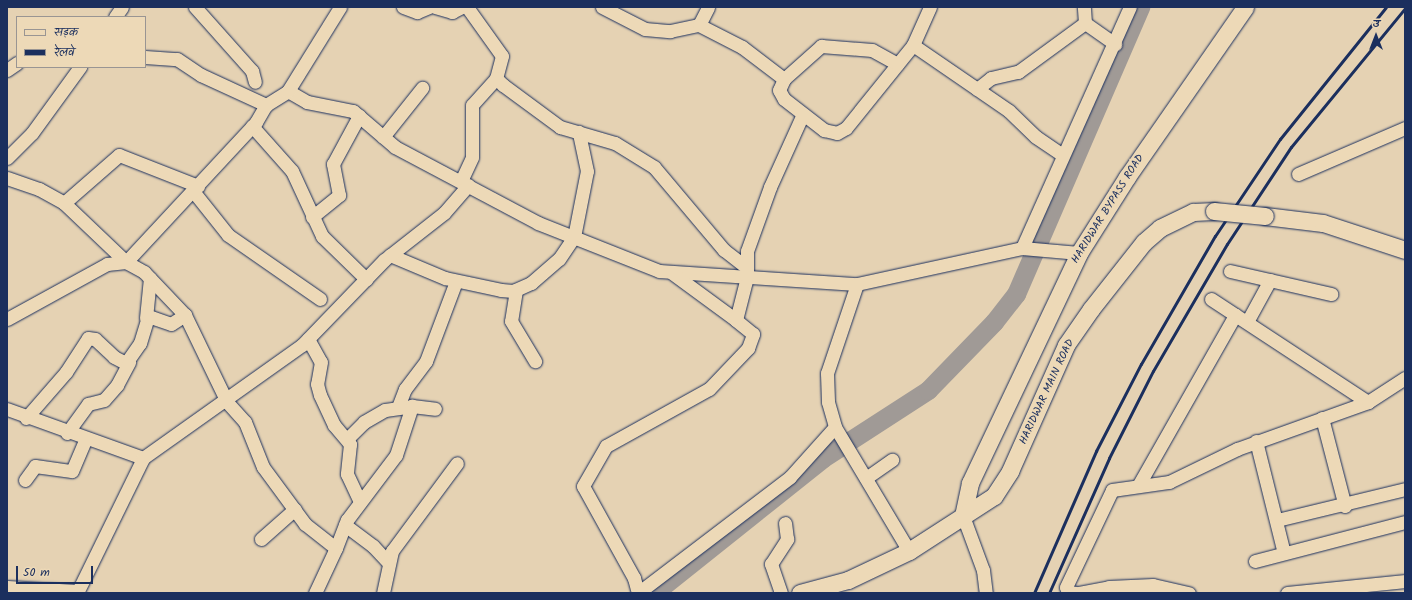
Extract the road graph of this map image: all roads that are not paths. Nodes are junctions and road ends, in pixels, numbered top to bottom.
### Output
1 (122, 7) edge
2 (195, 7) edge
3 (340, 7) edge
4 (403, 7) edge
5 (429, 7) edge
6 (435, 7) edge
7 (462, 7) edge
8 (467, 7) edge
9 (602, 7) edge
10 (708, 7) edge
11 (930, 7) edge
12 (1084, 7) edge
13 (1130, 7) edge
14 (1245, 7) edge
15 (116, 16) edge
16 (1085, 22) junction
17 (699, 25) junction
18 (1115, 44) junction
19 (912, 45) junction
20 (146, 57) edge
21 (16, 64) edge
22 (897, 64) junction
23 (79, 68) edge
24 (7, 70) edge
25 (496, 78) junction
26 (784, 78) junction
27 (254, 82) dead end
28 (422, 88) dead end
29 (977, 89) junction
30 (288, 91) junction
31 (266, 105) junction
32 (803, 114) junction
33 (359, 116) junction
34 (252, 126) junction
35 (1405, 128) edge
36 (579, 132) junction
37 (383, 137) junction
38 (1061, 154) junction
39 (7, 158) edge
40 (1298, 174) dead end
41 (7, 178) edge
42 (464, 183) junction
43 (195, 189) junction
44 (64, 203) junction
45 (312, 217) junction
46 (574, 237) junction
47 (1022, 248) junction
48 (1405, 250) edge
49 (1079, 253) junction
50 (390, 255) junction
51 (126, 262) junction
52 (1230, 271) dead end
53 (747, 272) junction
54 (672, 273) junction
55 (150, 278) junction
56 (366, 279) junction
57 (1270, 280) junction
58 (456, 281) junction
59 (857, 284) junction
60 (516, 290) junction
61 (1331, 294) dead end
62 (320, 299) dead end
63 (1211, 299) dead end
64 (185, 315) junction
65 (1235, 315) junction
66 (146, 318) junction
67 (7, 319) edge
68 (736, 320) junction
69 (1247, 322) junction
70 (308, 339) junction
71 (536, 361) dead end
72 (129, 362) junction
73 (1405, 378) edge
74 (227, 402) junction
75 (1368, 402) junction
76 (412, 406) junction
77 (398, 407) junction
78 (7, 409) edge
79 (435, 409) dead end
80 (26, 418) junction
81 (1322, 418) junction
82 (67, 433) junction
83 (841, 436) junction
84 (347, 439) junction
85 (86, 440) junction
86 (1256, 442) junction
87 (143, 458) junction
88 (892, 460) dead end
89 (457, 463) dead end
90 (866, 478) junction
91 (25, 480) dead end
92 (1138, 486) junction
93 (1405, 489) edge
94 (360, 502) junction
95 (1345, 506) junction
96 (294, 509) junction
97 (963, 516) junction
98 (1277, 520) junction
99 (785, 522) dead end
100 (1405, 522) edge
101 (345, 525) junction
102 (261, 539) dead end
103 (336, 548) junction
104 (909, 551) junction
105 (1284, 553) junction
106 (1255, 561) dead end
107 (388, 562) junction
108 (1405, 581) edge
109 (7, 589) edge
110 (77, 593) edge
111 (316, 593) edge
112 (383, 593) edge
113 (638, 593) edge
114 (781, 593) edge
115 (800, 593) edge
116 (986, 593) edge
117 (1076, 593) edge
118 (1079, 593) edge
119 (1189, 593) edge
120 (1287, 593) edge

1 - 15 street
2 - 27 street
3 - 30 street
4 - 5 street
6 - 7 street
8 - 25 street
9 - 17 street
10 - 17 street
11 - 19 street
12 - 16 street
13 - 18 street
14 - 49 main road, HARIDWAR BYPASS ROAD
16 - 18 street
16 - 29 street
17 - 26 street
18 - 38 street
19 - 22 street
19 - 29 street
20 - 31 street
21 - 24 street
22 - 26 street
22 - 32 street
23 - 39 street
25 - 36 street
25 - 42 street
26 - 32 street
28 - 37 street
29 - 38 street
30 - 31 street
30 - 33 street
31 - 34 street
32 - 53 street
33 - 37 street
33 - 45 street
34 - 43 street
34 - 45 street
35 - 40 street
36 - 46 street
36 - 53 street
37 - 42 street
38 - 47 street
41 - 44 street
42 - 46 street
42 - 50 street
43 - 44 street
43 - 51 street
43 - 62 street
44 - 51 street
45 - 56 street
46 - 54 street
46 - 60 street
47 - 49 street
47 - 59 street
48 - 97 main road, HARIDWAR MAIN ROAD, bridge
49 - 97 main road, HARIDWAR BYPASS ROAD
50 - 56 street
50 - 58 street
51 - 55 street
51 - 67 street
52 - 57 street
53 - 54 street
53 - 59 street
53 - 68 street
54 - 68 street
55 - 64 street
55 - 66 street
56 - 70 street
57 - 61 street
57 - 69 street
58 - 60 street
58 - 77 street
59 - 83 street
60 - 71 street
63 - 65 street
64 - 66 street
64 - 74 street
65 - 69 street
65 - 92 street
66 - 72 street
68 - 113 street
69 - 75 street
70 - 74 street
70 - 84 street
72 - 80 street
72 - 82 street
73 - 75 street
74 - 87 street
74 - 96 street
75 - 81 street
76 - 77 street
76 - 79 street
76 - 94 street
77 - 84 street
78 - 80 street
80 - 82 street
81 - 86 street
81 - 95 street
82 - 85 street
83 - 90 street
83 - 113 street
84 - 94 street
85 - 87 street
85 - 91 street
86 - 92 street
86 - 98 street
87 - 110 street
88 - 90 street
89 - 107 street
90 - 104 street
92 - 117 street
93 - 95 street
94 - 101 street
95 - 98 street
96 - 102 street
96 - 103 street
97 - 104 main road, HARIDWAR MAIN ROAD
97 - 116 street
98 - 105 street
99 - 114 street
100 - 105 street
101 - 103 street
101 - 107 street
103 - 111 street
104 - 115 main road, HARIDWAR MAIN ROAD
105 - 106 street
107 - 112 street
108 - 120 street
109 - 110 main road
118 - 119 street

